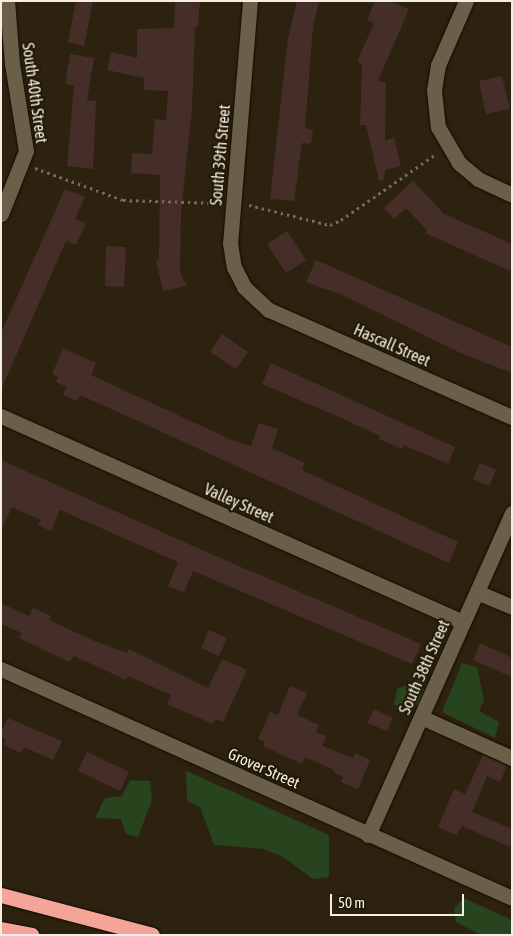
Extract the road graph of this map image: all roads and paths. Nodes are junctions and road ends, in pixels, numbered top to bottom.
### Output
1 (7, 1) edge
2 (250, 1) edge
3 (466, 1) edge
4 (512, 195) edge
5 (1, 214) edge
6 (260, 304) joint
7 (1, 416) edge
8 (512, 418) edge
9 (512, 514) edge
10 (478, 592) junction
11 (512, 607) edge
12 (463, 622) junction
13 (1, 669) edge
14 (421, 717) junction
15 (512, 758) edge
16 (368, 834) junction
17 (1, 895) edge
18 (512, 898) edge
19 (1, 929) edge
20 (31, 935) edge
21 (152, 935) edge

1 - 5 street, South 40th Street
2 - 6 street, South 39th Street
3 - 4 street
6 - 8 street, Hascall Street
7 - 12 street, Valley Street
9 - 10 street, South 38th Street
10 - 11 street
10 - 12 street, South 38th Street
12 - 14 street, South 38th Street
13 - 16 street, Grover Street
14 - 15 street
14 - 16 street, South 38th Street
16 - 18 street, Grover Street
17 - 21 highway
19 - 20 highway

